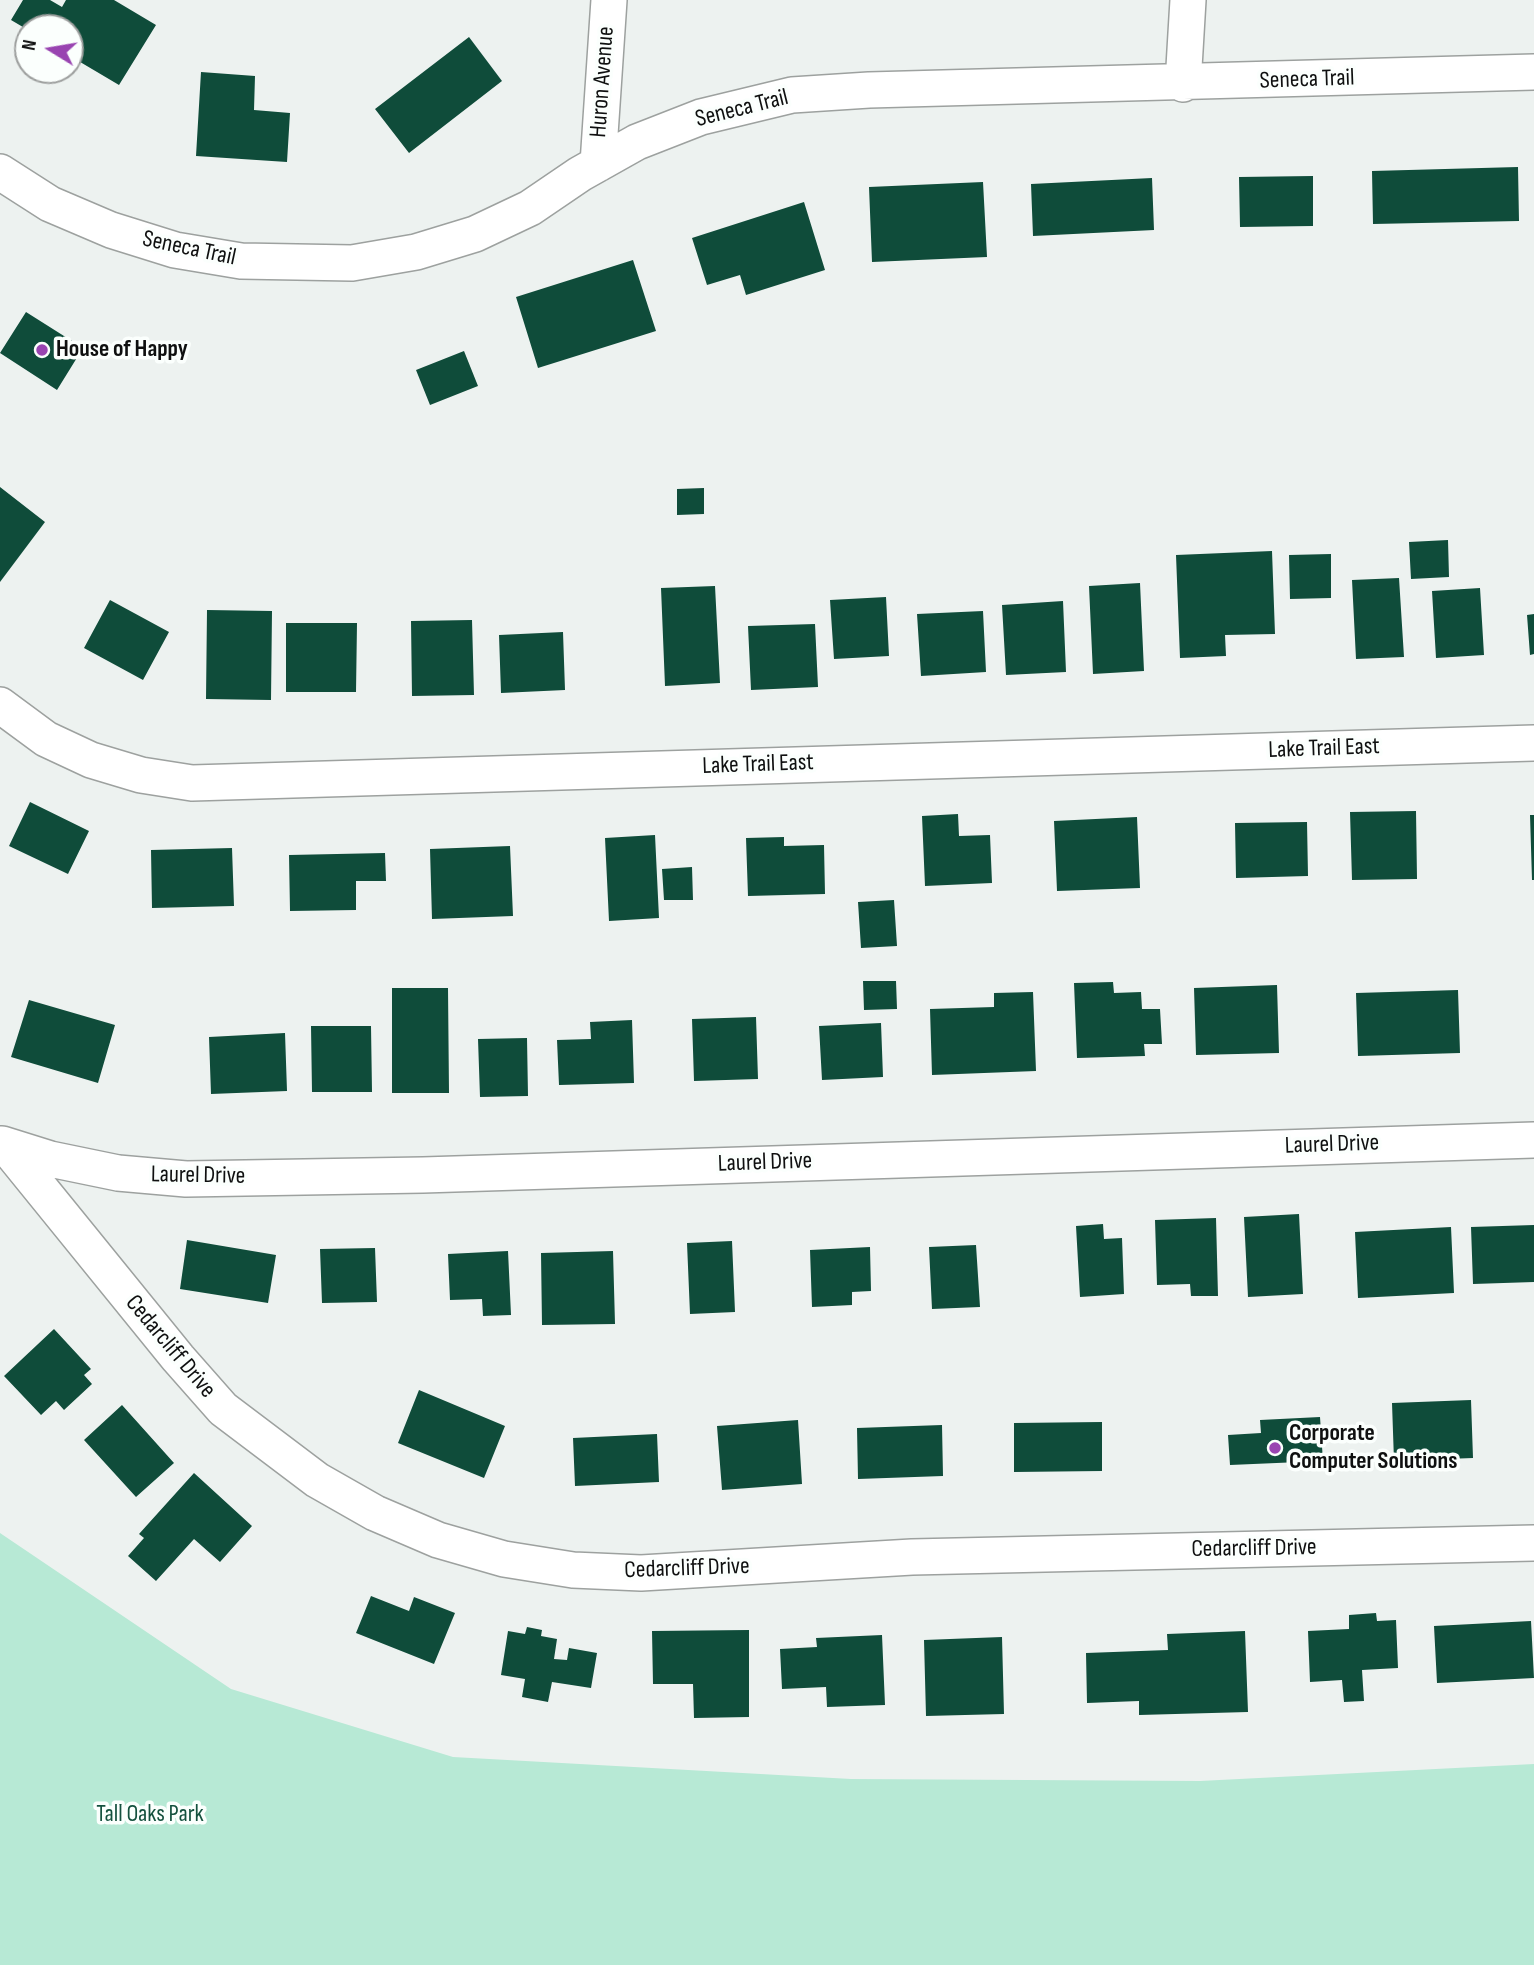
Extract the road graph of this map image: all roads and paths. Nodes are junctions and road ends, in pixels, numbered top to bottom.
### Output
1 (609, 0) edge
2 (1188, 0) edge
3 (1534, 72) edge
4 (1182, 84) junction
5 (598, 164) junction
6 (0, 172) edge
7 (0, 705) edge
8 (1534, 743) edge
9 (1534, 1140) edge
10 (3, 1145) edge
11 (1534, 1543) edge

1 - 5 street, Huron Avenue
2 - 4 street
3 - 4 street, Seneca Trail
4 - 5 street, Seneca Trail
5 - 6 street, Seneca Trail
7 - 8 street, Lake Trail East
9 - 10 street, Laurel Drive
10 - 11 street, Cedarcliff Drive

